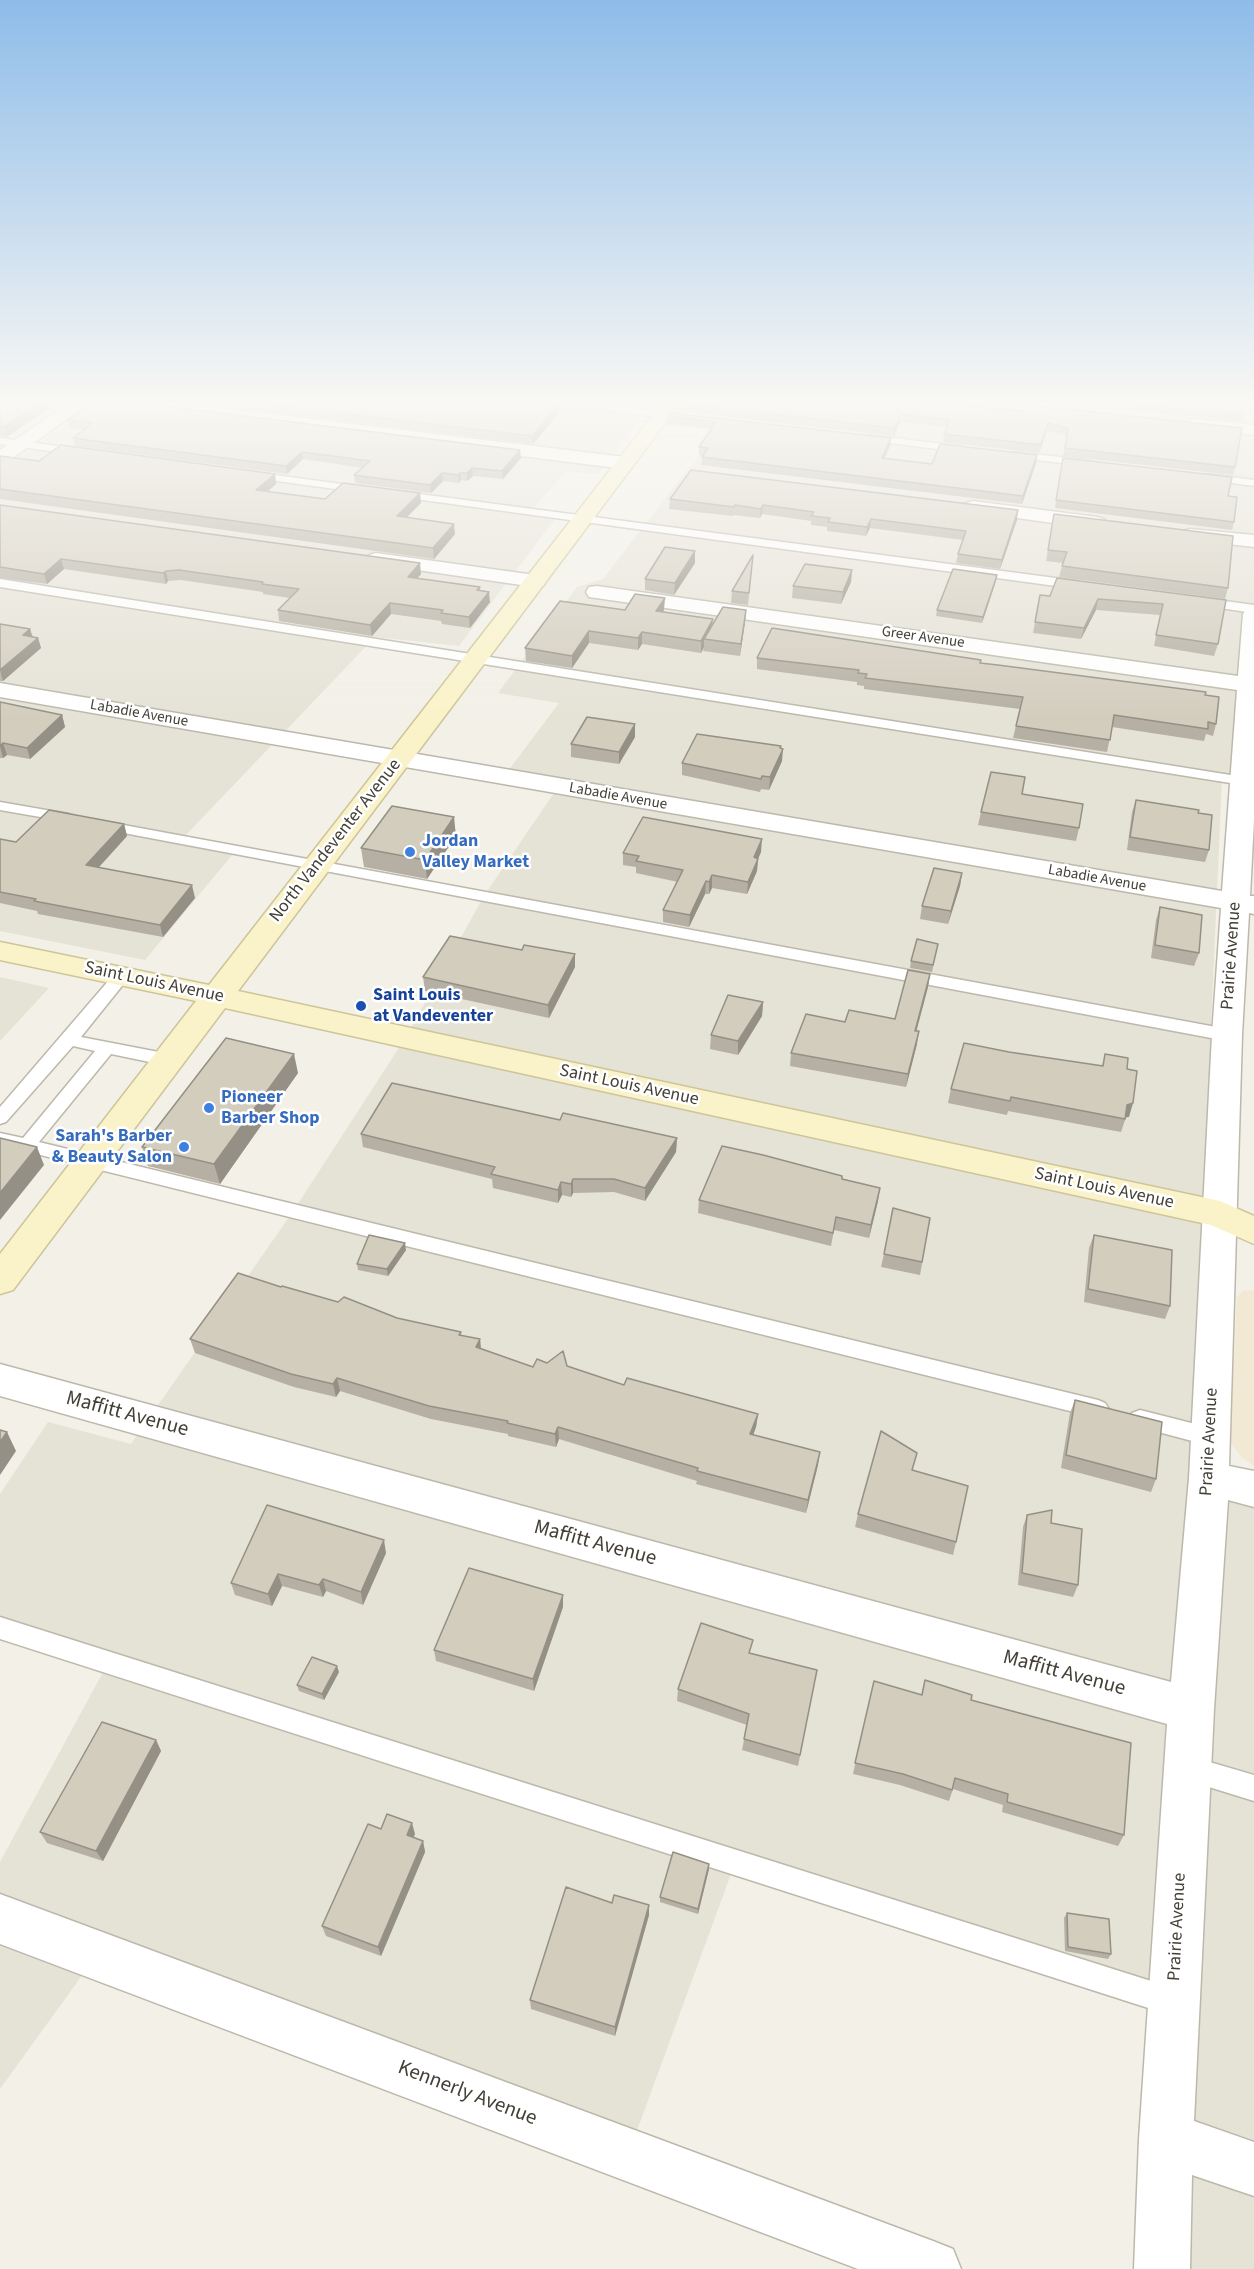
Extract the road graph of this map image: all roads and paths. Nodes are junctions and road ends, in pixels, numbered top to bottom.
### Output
1 (500, 508) edge
2 (591, 508) edge
3 (979, 508) edge
4 (583, 519) junction
5 (1110, 525) edge
6 (1169, 532) edge
7 (1254, 541) edge
8 (356, 556) edge
9 (535, 581) junction
10 (0, 584) edge
11 (1090, 587) edge
12 (597, 592) dead end
13 (1195, 601) edge
14 (1254, 609) edge
15 (1254, 614) edge
16 (475, 659) junction
17 (1250, 685) junction
18 (0, 690) edge
19 (399, 759) junction
20 (1243, 781) junction
21 (0, 806) edge
22 (318, 865) junction
23 (1245, 904) edge
24 (0, 951) edge
25 (123, 976) junction
26 (217, 996) junction
27 (1227, 1035) junction
28 (69, 1040) junction
29 (108, 1047) junction
30 (169, 1060) junction
31 (0, 1118) edge
32 (0, 1139) edge
33 (27, 1145) junction
34 (92, 1160) junction
35 (1237, 1222) edge
36 (0, 1280) edge
37 (0, 1380) edge
38 (1211, 1437) junction
39 (1209, 1478) junction
40 (1254, 1489) edge
41 (0, 1628) edge
42 (1191, 1709) junction
43 (1187, 1769) junction
44 (1254, 1788) edge
45 (0, 1919) edge
46 (1174, 2002) junction
47 (1166, 2139) junction
48 (1254, 2169) edge
49 (933, 2269) edge
50 (1161, 2269) edge

1 - 4 lane
2 - 4 main road, North Vandeventer Avenue
3 - 5 street
4 - 9 main road, North Vandeventer Avenue
4 - 11 lane
6 - 7 street
8 - 9 street
9 - 16 main road, North Vandeventer Avenue
10 - 16 lane
12 - 17 street, Greer Avenue
13 - 14 lane
15 - 17 street, Prairie Avenue
16 - 19 main road, North Vandeventer Avenue
16 - 20 lane
17 - 20 street, Prairie Avenue
18 - 19 street, Labadie Avenue
19 - 22 main road, North Vandeventer Avenue
19 - 23 street, Labadie Avenue
20 - 23 street, Prairie Avenue
21 - 22 lane
22 - 26 main road, North Vandeventer Avenue
22 - 27 lane
23 - 27 street, Prairie Avenue
24 - 25 main road, Saint Louis Avenue
25 - 26 main road, Saint Louis Avenue
25 - 28 lane
26 - 30 main road, North Vandeventer Avenue
26 - 35 main road, Saint Louis Avenue
27 - 35 street, Prairie Avenue
28 - 29 lane
28 - 31 lane
29 - 30 lane
29 - 33 lane
30 - 34 main road, North Vandeventer Avenue
32 - 33 lane
33 - 34 lane
34 - 36 main road, North Vandeventer Avenue
34 - 38 lane
35 - 38 street, Prairie Avenue
37 - 42 street, Maffitt Avenue
38 - 39 street, Prairie Avenue
39 - 40 street
39 - 42 street, Prairie Avenue
41 - 46 lane
42 - 43 street, Prairie Avenue
43 - 44 lane
43 - 46 street, Prairie Avenue
45 - 49 street, Kennerly Avenue
46 - 47 street, Prairie Avenue
47 - 48 street
47 - 50 street, Prairie Avenue

